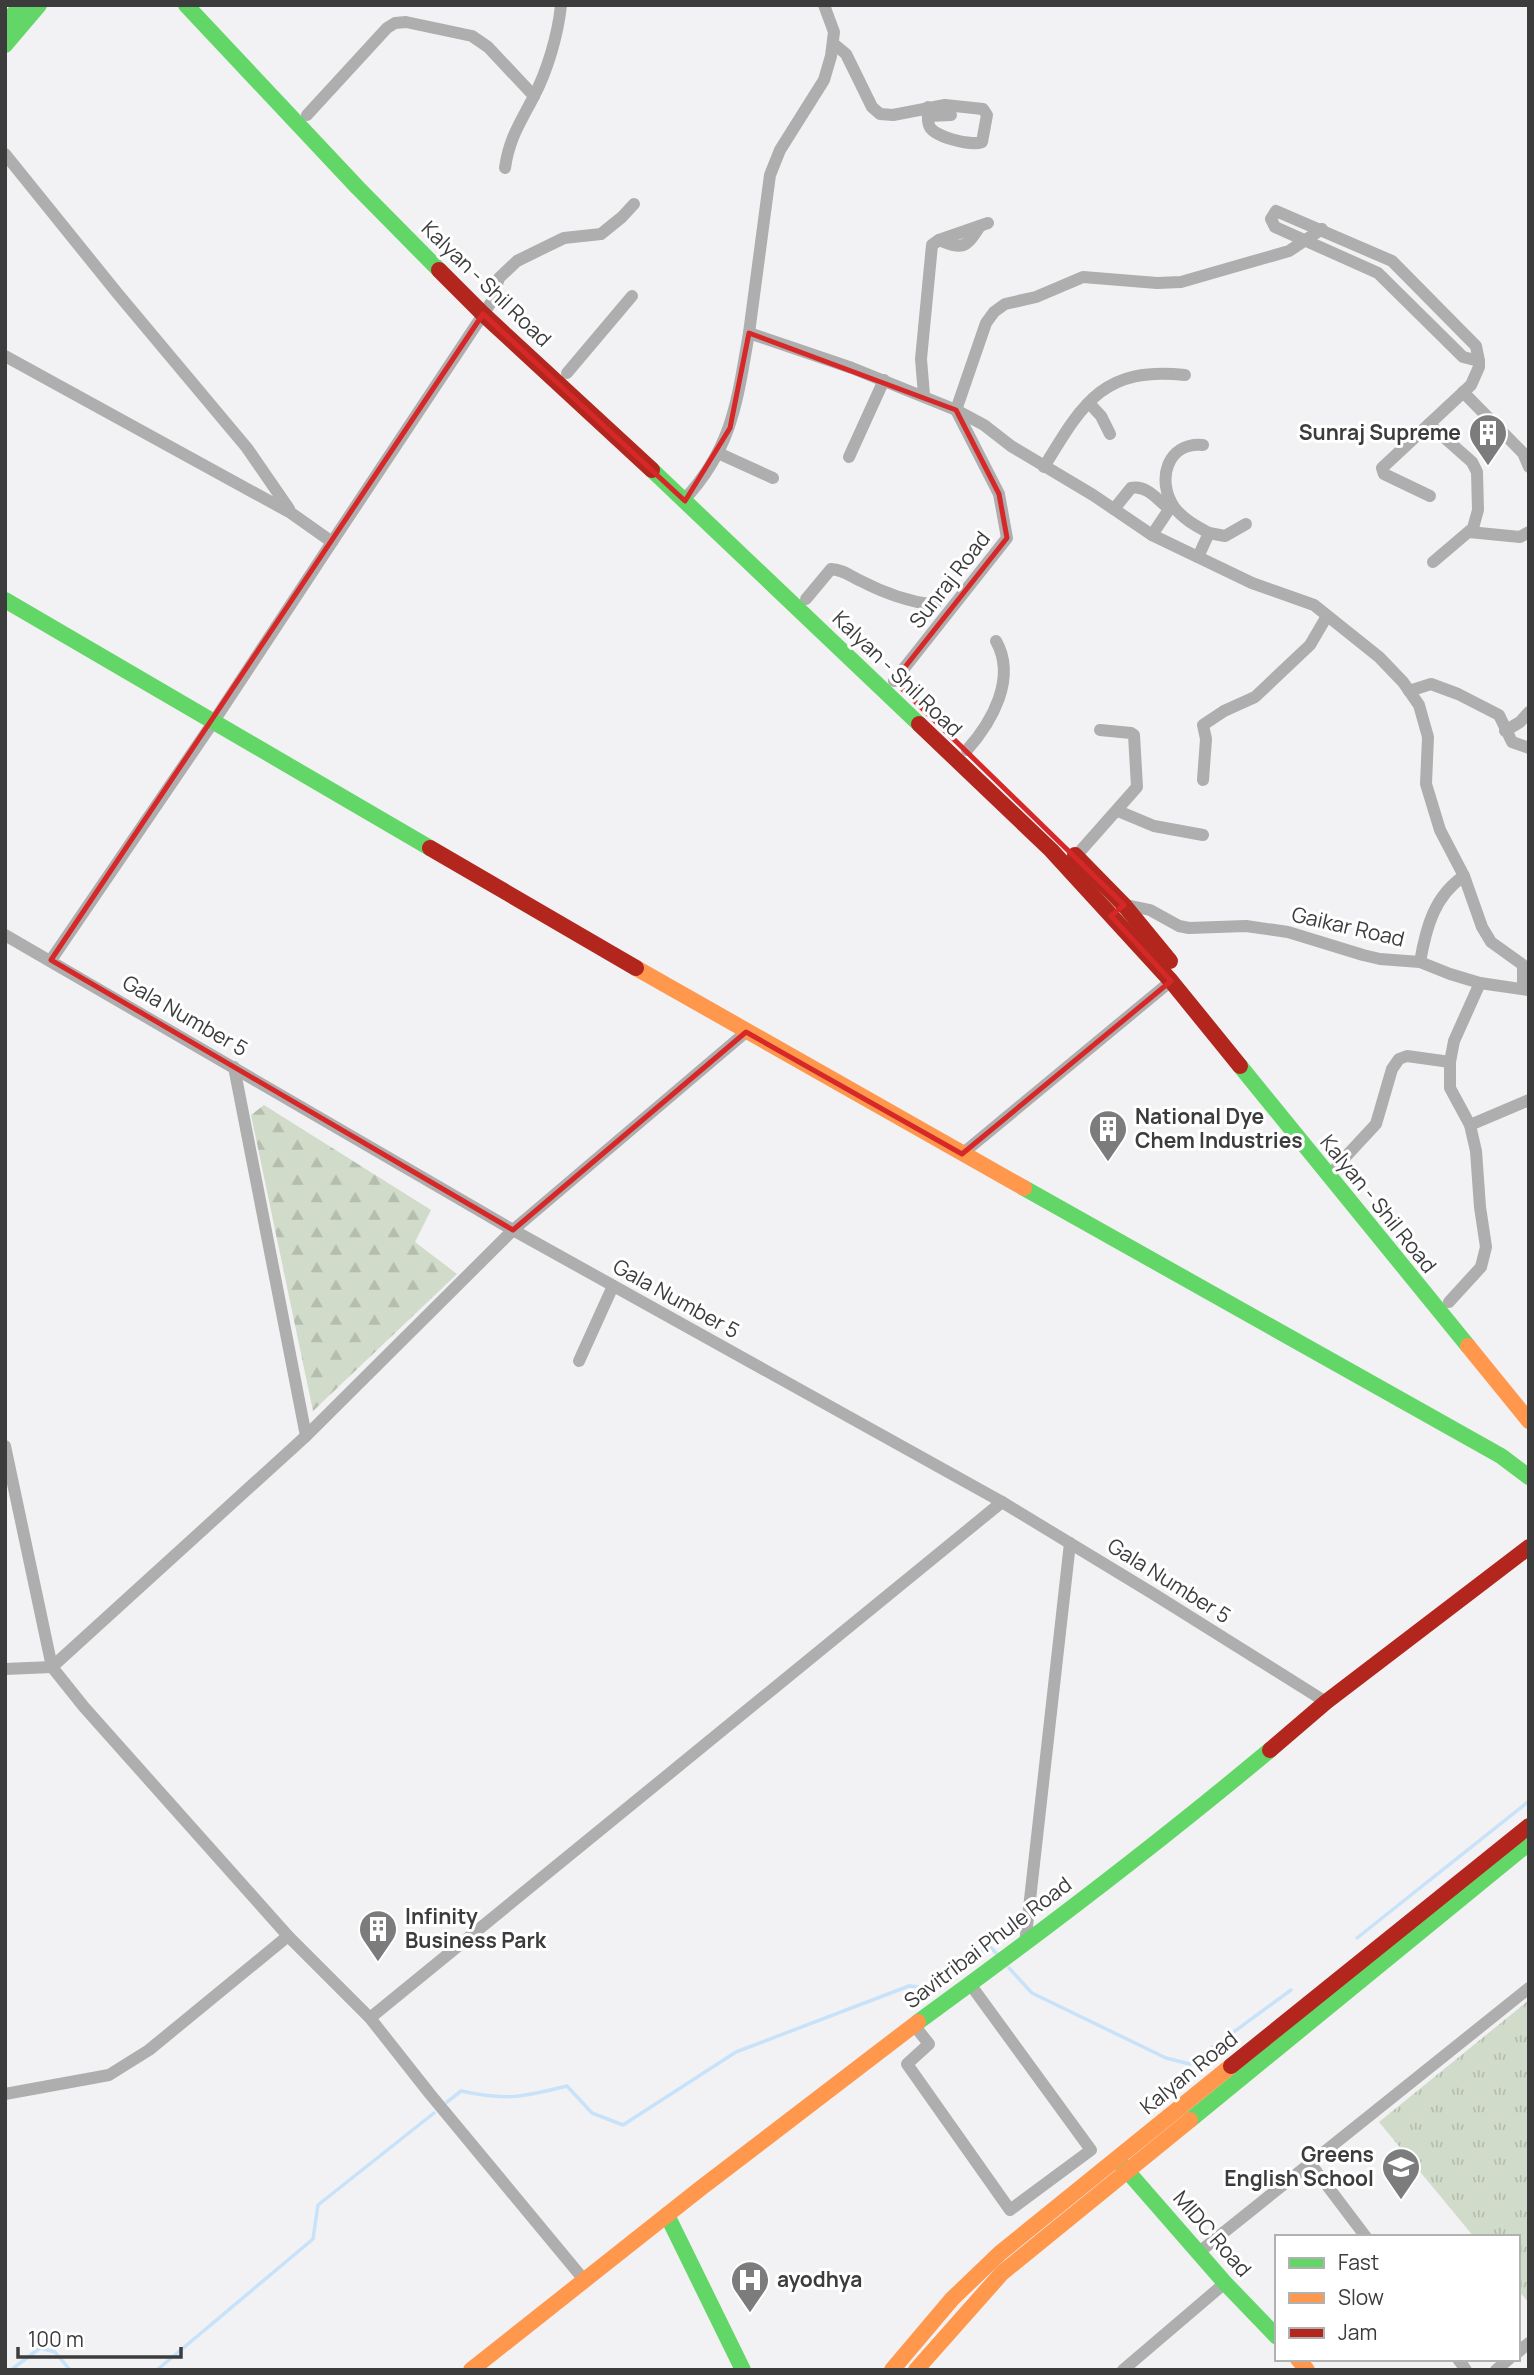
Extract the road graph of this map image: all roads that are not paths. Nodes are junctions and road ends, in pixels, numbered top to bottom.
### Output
1 (21, 5) edge
2 (39, 5) edge
3 (186, 5) edge
4 (204, 5) edge
5 (561, 5) edge
6 (824, 5) edge
7 (5, 24) edge
8 (834, 44) junction
9 (5, 45) edge
10 (534, 96) junction
11 (928, 112) junction
12 (307, 115) junction
13 (951, 115) dead end
14 (5, 154) edge
15 (505, 168) dead end
16 (634, 204) dead end
17 (984, 224) dead end
18 (1322, 229) junction
19 (1306, 240) junction
20 (1379, 254) junction
21 (1372, 269) junction
22 (1402, 271) junction
23 (1390, 284) junction
24 (632, 296) dead end
25 (488, 307) junction
26 (749, 333) junction
27 (5, 356) edge
28 (1479, 361) junction
29 (567, 373) junction
30 (1185, 375) dead end
31 (884, 380) junction
32 (1463, 392) junction
33 (924, 395) junction
34 (1089, 403) junction
35 (956, 410) junction
36 (1429, 424) junction
37 (1110, 434) dead end
38 (1203, 444) dead end
39 (718, 453) junction
40 (849, 457) dead end
41 (1044, 467) junction
42 (1529, 467) edge
43 (773, 478) dead end
44 (688, 495) junction
45 (1430, 496) dead end
46 (1114, 509) junction
47 (291, 513) junction
48 (1246, 524) dead end
49 (1469, 531) junction
50 (1529, 532) edge
51 (1209, 533) junction
52 (1152, 535) junction
53 (332, 542) junction
54 (1198, 557) junction
55 (1433, 562) dead end
56 (806, 598) junction
57 (5, 600) edge
58 (935, 605) dead end
59 (1327, 616) junction
60 (996, 642) dead end
61 (894, 681) junction
62 (1409, 691) junction
63 (1529, 712) edge
64 (214, 722) junction
65 (1100, 730) dead end
66 (1509, 737) junction
67 (1529, 748) edge
68 (967, 750) junction
69 (1203, 780) dead end
70 (1118, 811) junction
71 (1203, 835) dead end
72 (1076, 856) junction
73 (1464, 876) junction
74 (1117, 910) junction
75 (5, 934) edge
76 (51, 960) junction
77 (1420, 962) junction
78 (1526, 966) edge
79 (1171, 981) junction
80 (1480, 983) junction
81 (1526, 990) edge
82 (746, 1032) junction
83 (1450, 1062) junction
84 (234, 1067) junction
85 (1529, 1100) edge
86 (1470, 1125) junction
87 (962, 1154) junction
88 (1337, 1166) junction
89 (1372, 1219) junction
90 (513, 1230) junction
91 (613, 1286) junction
92 (1449, 1302) junction
93 (579, 1361) dead end
94 (1529, 1400) edge
95 (1529, 1421) edge
96 (306, 1436) junction
97 (5, 1446) edge
98 (1529, 1477) edge
99 (1002, 1502) junction
100 (1070, 1543) junction
101 (1529, 1547) edge
102 (52, 1667) junction
103 (5, 1669) edge
104 (1326, 1702) junction
105 (1529, 1826) edge
106 (1529, 1843) edge
107 (288, 1936) junction
108 (1025, 1944) junction
109 (970, 1984) junction
110 (1529, 1988) edge
111 (370, 2018) junction
112 (914, 2025) junction
113 (5, 2094) edge
114 (1116, 2160) junction
115 (1310, 2163) junction
116 (1129, 2171) junction
117 (667, 2215) junction
118 (1027, 2232) junction
119 (1364, 2235) edge
120 (1037, 2246) junction
121 (1198, 2253) junction
122 (585, 2281) junction
123 (1225, 2283) junction
124 (1275, 2335) edge
125 (471, 2370) edge
126 (743, 2370) edge
127 (892, 2370) edge
128 (916, 2370) edge
129 (1123, 2370) edge

1 - 7 main road
2 - 9 main road
3 - 25 main road, Kalyan - Shil Road
4 - 12 main road, Kalyan - Shil Road
5 - 10 street
6 - 8 street
8 - 11 street
8 - 26 street
10 - 12 street
10 - 15 street
11 - 11 street
11 - 13 street
12 - 25 main road, Kalyan - Shil Road
14 - 47 street
16 - 25 street
17 - 33 street
18 - 19 street
18 - 19 street
18 - 20 street
19 - 21 street
19 - 35 street
20 - 21 street
20 - 22 street
21 - 23 street
22 - 23 street
22 - 28 street
23 - 28 street
24 - 29 street
25 - 29 main road, Kalyan - Shil Road
25 - 44 main road, Kalyan - Shil Road
25 - 53 street
26 - 31 street, Gaikar Road
26 - 39 street
27 - 47 street
28 - 32 street
29 - 44 main road, Kalyan - Shil Road
30 - 34 street
31 - 33 street, Gaikar Road
31 - 40 street
32 - 36 street
32 - 42 street
33 - 35 street, Gaikar Road
34 - 37 street
34 - 41 street
35 - 41 street, Gaikar Road
35 - 61 street, Sunraj Road
36 - 45 street
36 - 49 street
38 - 51 street
39 - 43 street
39 - 44 street
41 - 46 street, Gaikar Road
44 - 56 main road, Kalyan - Shil Road
44 - 74 main road, Kalyan - Shil Road
46 - 52 street, Gaikar Road
46 - 52 street
47 - 53 street
48 - 51 street
49 - 50 street
49 - 55 street
51 - 54 street
52 - 54 street, Gaikar Road
53 - 64 street
54 - 59 street, Gaikar Road
56 - 58 street
56 - 61 main road, Kalyan - Shil Road
57 - 64 main road
59 - 62 street, Gaikar Road
59 - 69 street
60 - 68 street
61 - 68 main road, Kalyan - Shil Road
62 - 66 street
62 - 73 street, Gaikar Road
63 - 66 street
64 - 76 street
64 - 82 main road
65 - 70 street
66 - 67 street
68 - 72 main road, Kalyan - Shil Road
70 - 71 street
70 - 72 street
72 - 74 main road, Kalyan - Shil Road
73 - 77 street
73 - 78 street, Gaikar Road
74 - 77 street, Gaikar Road
74 - 79 main road, Kalyan - Shil Road
74 - 88 main road, Kalyan - Shil Road
75 - 76 street, Gala Number 5
76 - 84 street, Gala Number 5
77 - 80 street, Gaikar Road
78 - 81 street, Gaikar Road
79 - 87 street
79 - 89 main road, Kalyan - Shil Road
80 - 81 street, Gaikar Road
80 - 83 street
82 - 87 main road
82 - 90 street
83 - 86 street
83 - 88 street
84 - 90 street, Gala Number 5
84 - 96 street
85 - 86 street
86 - 92 street
87 - 98 main road
88 - 89 main road, Kalyan - Shil Road
89 - 92 main road, Kalyan - Shil Road
89 - 95 main road, Kalyan - Shil Road
90 - 91 street, Gala Number 5
90 - 96 street
91 - 93 street
91 - 99 street, Gala Number 5
92 - 94 main road, Kalyan - Shil Road
96 - 102 street
97 - 102 street
99 - 100 street, Gala Number 5
99 - 111 street
100 - 104 street, Gala Number 5
100 - 108 street
101 - 104 main road, Savitribai Phule Road
102 - 103 street
102 - 107 street
104 - 108 main road, Savitribai Phule Road
105 - 114 main road, Kalyan Road
106 - 116 main road, Kalyan Road
107 - 111 street
107 - 113 street
108 - 109 main road, Savitribai Phule Road
109 - 112 main road, Savitribai Phule Road
109 - 112 street
110 - 115 street
111 - 122 street
112 - 117 main road, Savitribai Phule Road
114 - 116 main road, MIDC Road
114 - 118 main road, Kalyan Road
115 - 119 street
115 - 121 street
116 - 120 main road, Kalyan Road
116 - 121 main road, MIDC Road
117 - 122 main road, Savitribai Phule Road
117 - 126 main road
118 - 120 main road
118 - 127 main road, Kalyan Road
120 - 128 main road, Kalyan Road
121 - 123 main road, MIDC Road
122 - 125 main road, Savitribai Phule Road
123 - 124 main road, MIDC Road
123 - 129 street

